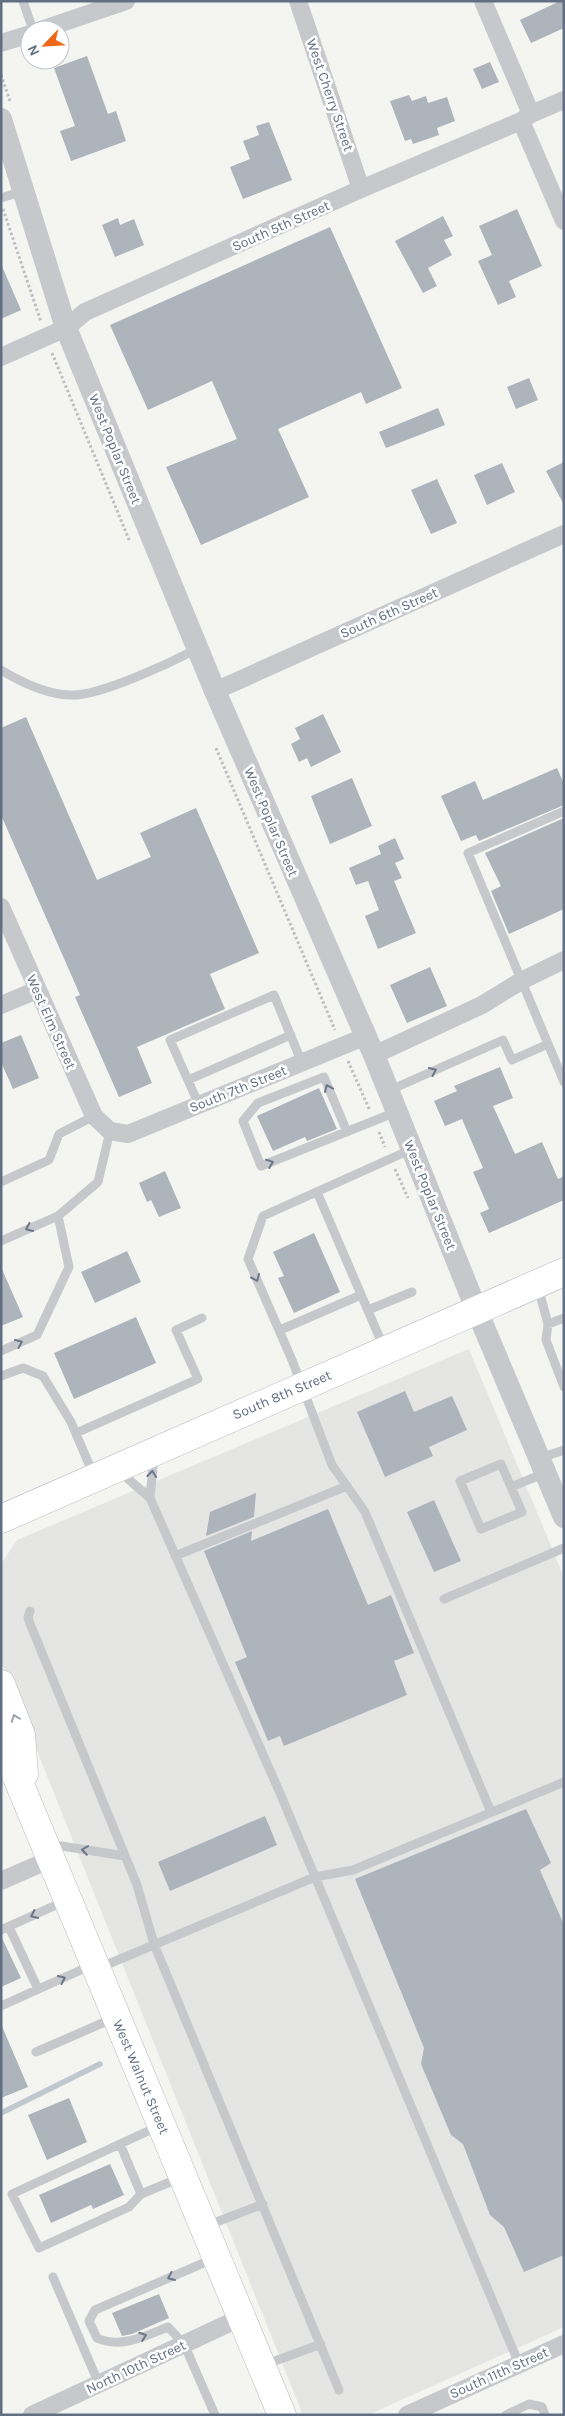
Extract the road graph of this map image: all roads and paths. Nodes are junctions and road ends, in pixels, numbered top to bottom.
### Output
1 (23, 1) edge
2 (126, 1) edge
3 (298, 1) edge
4 (483, 1) edge
5 (30, 20) edge
6 (70, 20) edge
7 (20, 37) edge
8 (1, 43) edge
9 (564, 100) edge
10 (526, 117) junction
11 (1, 119) edge
12 (361, 189) junction
13 (24, 191) junction
14 (1, 198) edge
15 (564, 221) edge
16 (66, 328) junction
17 (1, 357) edge
18 (564, 534) edge
19 (197, 649) junction
20 (1, 670) edge
21 (215, 691) junction
22 (564, 811) edge
23 (1, 907) edge
24 (564, 960) edge
25 (520, 981) junction
26 (37, 990) junction
27 (1, 1005) edge
28 (291, 1035) junction
29 (548, 1044) junction
30 (369, 1046) junction
31 (302, 1063) junction
32 (188, 1080) junction
33 (564, 1082) edge
34 (388, 1091) junction
35 (199, 1105) junction
36 (397, 1112) junction
37 (94, 1116) junction
38 (110, 1131) junction
39 (347, 1132) junction
40 (412, 1149) junction
41 (1, 1182) edge
42 (317, 1192) junction
43 (58, 1216) junction
44 (1, 1241) edge
45 (564, 1272) edge
46 (537, 1284) junction
47 (412, 1292) dead end
48 (361, 1295) junction
49 (368, 1310) junction
50 (477, 1311) junction
51 (202, 1318) dead end
52 (564, 1318) edge
53 (548, 1324) junction
54 (280, 1330) junction
55 (1, 1351) edge
56 (385, 1351) junction
57 (1, 1376) edge
58 (303, 1386) junction
59 (564, 1387) edge
60 (76, 1433) junction
61 (155, 1450) junction
62 (564, 1450) edge
63 (542, 1466) junction
64 (105, 1473) junction
65 (347, 1486) junction
66 (511, 1487) junction
67 (150, 1498) junction
68 (564, 1517) edge
69 (1, 1519) edge
70 (564, 1548) edge
71 (175, 1556) junction
72 (444, 1599) dead end
73 (30, 1611) dead end
74 (1, 1684) edge
75 (1, 1739) edge
76 (564, 1782) edge
77 (26, 1801) junction
78 (492, 1812) junction
79 (47, 1851) junction
80 (125, 1856) junction
81 (315, 1876) junction
82 (1, 1880) edge
83 (68, 1900) junction
84 (5, 1928) edge
85 (154, 1944) junction
86 (95, 1966) junction
87 (38, 1989) junction
88 (1, 2006) edge
89 (116, 2017) junction
90 (36, 2052) dead end
91 (161, 2125) junction
92 (120, 2144) junction
93 (183, 2177) junction
94 (141, 2194) junction
95 (263, 2204) junction
96 (204, 2227) junction
97 (216, 2257) junction
98 (53, 2278) dead end
99 (240, 2318) junction
100 (184, 2344) junction
101 (321, 2344) junction
102 (564, 2344) edge
103 (519, 2364) junction
104 (261, 2366) junction
105 (99, 2384) junction
106 (339, 2390) dead end
107 (36, 2414) edge
108 (215, 2415) edge
109 (282, 2415) edge
110 (407, 2415) edge
111 (506, 2415) edge
112 (545, 2415) edge

1 - 5 lane
2 - 6 street
3 - 12 street, West Cherry Street
4 - 10 street
7 - 8 street
9 - 10 street, South 5th Street
10 - 12 street, South 5th Street
10 - 15 street
11 - 13 street, West Poplar Street
12 - 16 street, South 5th Street
13 - 14 lane
13 - 16 street, West Poplar Street
16 - 17 street, South 5th Street
16 - 19 street, West Poplar Street
18 - 21 street, South 6th Street
19 - 20 lane
19 - 21 street, West Poplar Street
21 - 30 street, West Poplar Street
22 - 25 lane
23 - 26 street, West Elm Street
24 - 25 street, South 7th Street
25 - 29 lane
25 - 30 street, South 7th Street
26 - 27 street
26 - 37 street, West Elm Street
28 - 31 lane
28 - 32 lane
28 - 32 lane
29 - 33 lane
34 -> 29 lane
30 - 31 street, South 7th Street
30 - 34 street, West Poplar Street
31 - 35 street, South 7th Street
32 - 35 lane
34 - 36 street, West Poplar Street
35 - 38 street, South 7th Street
36 - 39 lane
36 - 40 street, West Poplar Street
37 - 38 street, West Elm Street
37 - 41 lane
38 - 43 lane
39 -> 39 lane
40 - 42 lane
40 - 50 street, West Poplar Street
42 - 48 lane
42 -> 54 lane
43 -> 44 lane
55 -> 43 lane
45 - 46 main road, South 8th Street
46 - 50 main road, South 8th Street
46 - 53 lane
47 - 49 lane
48 - 49 lane
48 - 54 lane
49 - 56 lane
50 - 56 main road, South 8th Street
50 - 63 street, West Poplar Street
51 - 60 lane
52 - 53 lane
53 - 59 lane
54 - 58 lane
56 - 58 main road, South 8th Street
57 - 60 lane
58 - 61 main road, South 8th Street
58 - 65 lane
60 - 64 lane
61 - 64 main road, South 8th Street
67 -> 61 lane
62 - 63 lane
63 - 66 lane
63 - 68 street, West Poplar Street
64 - 67 lane
64 - 69 main road, South 8th Street
65 - 71 lane
65 - 78 lane
66 - 66 lane
67 - 71 lane
70 - 72 lane
71 - 81 lane
73 - 80 lane
77 -> 74 main road
75 - 77 main road, West Walnut Street
76 - 78 lane
77 - 79 main road, West Walnut Street
78 - 81 lane
80 -> 79 lane
79 - 82 street
79 - 83 main road, West Walnut Street
80 - 85 lane
81 - 85 lane
81 - 103 lane
83 -> 84 lane
83 - 86 main road, West Walnut Street
84 - 87 lane
85 - 86 lane
85 - 95 lane
87 -> 86 lane
86 - 89 main road, West Walnut Street
87 - 88 lane
89 - 90 lane
89 - 91 main road, West Walnut Street
91 - 92 lane
91 - 93 main road, West Walnut Street
92 - 94 lane
92 - 94 lane
93 - 94 lane
93 - 96 main road, West Walnut Street
95 - 96 lane
95 - 101 lane
96 - 97 main road, West Walnut Street
97 - 99 main road, West Walnut Street
97 -> 100 lane
98 - 105 lane
99 - 100 street, North 10th Street
99 - 104 main road, West Walnut Street
100 - 105 street, North 10th Street
100 - 108 lane
101 - 104 lane
101 - 106 lane
102 - 103 street, South 11th Street
103 - 110 street, South 11th Street
104 - 109 main road, West Walnut Street
105 - 107 street, North 10th Street
111 - 112 lane

